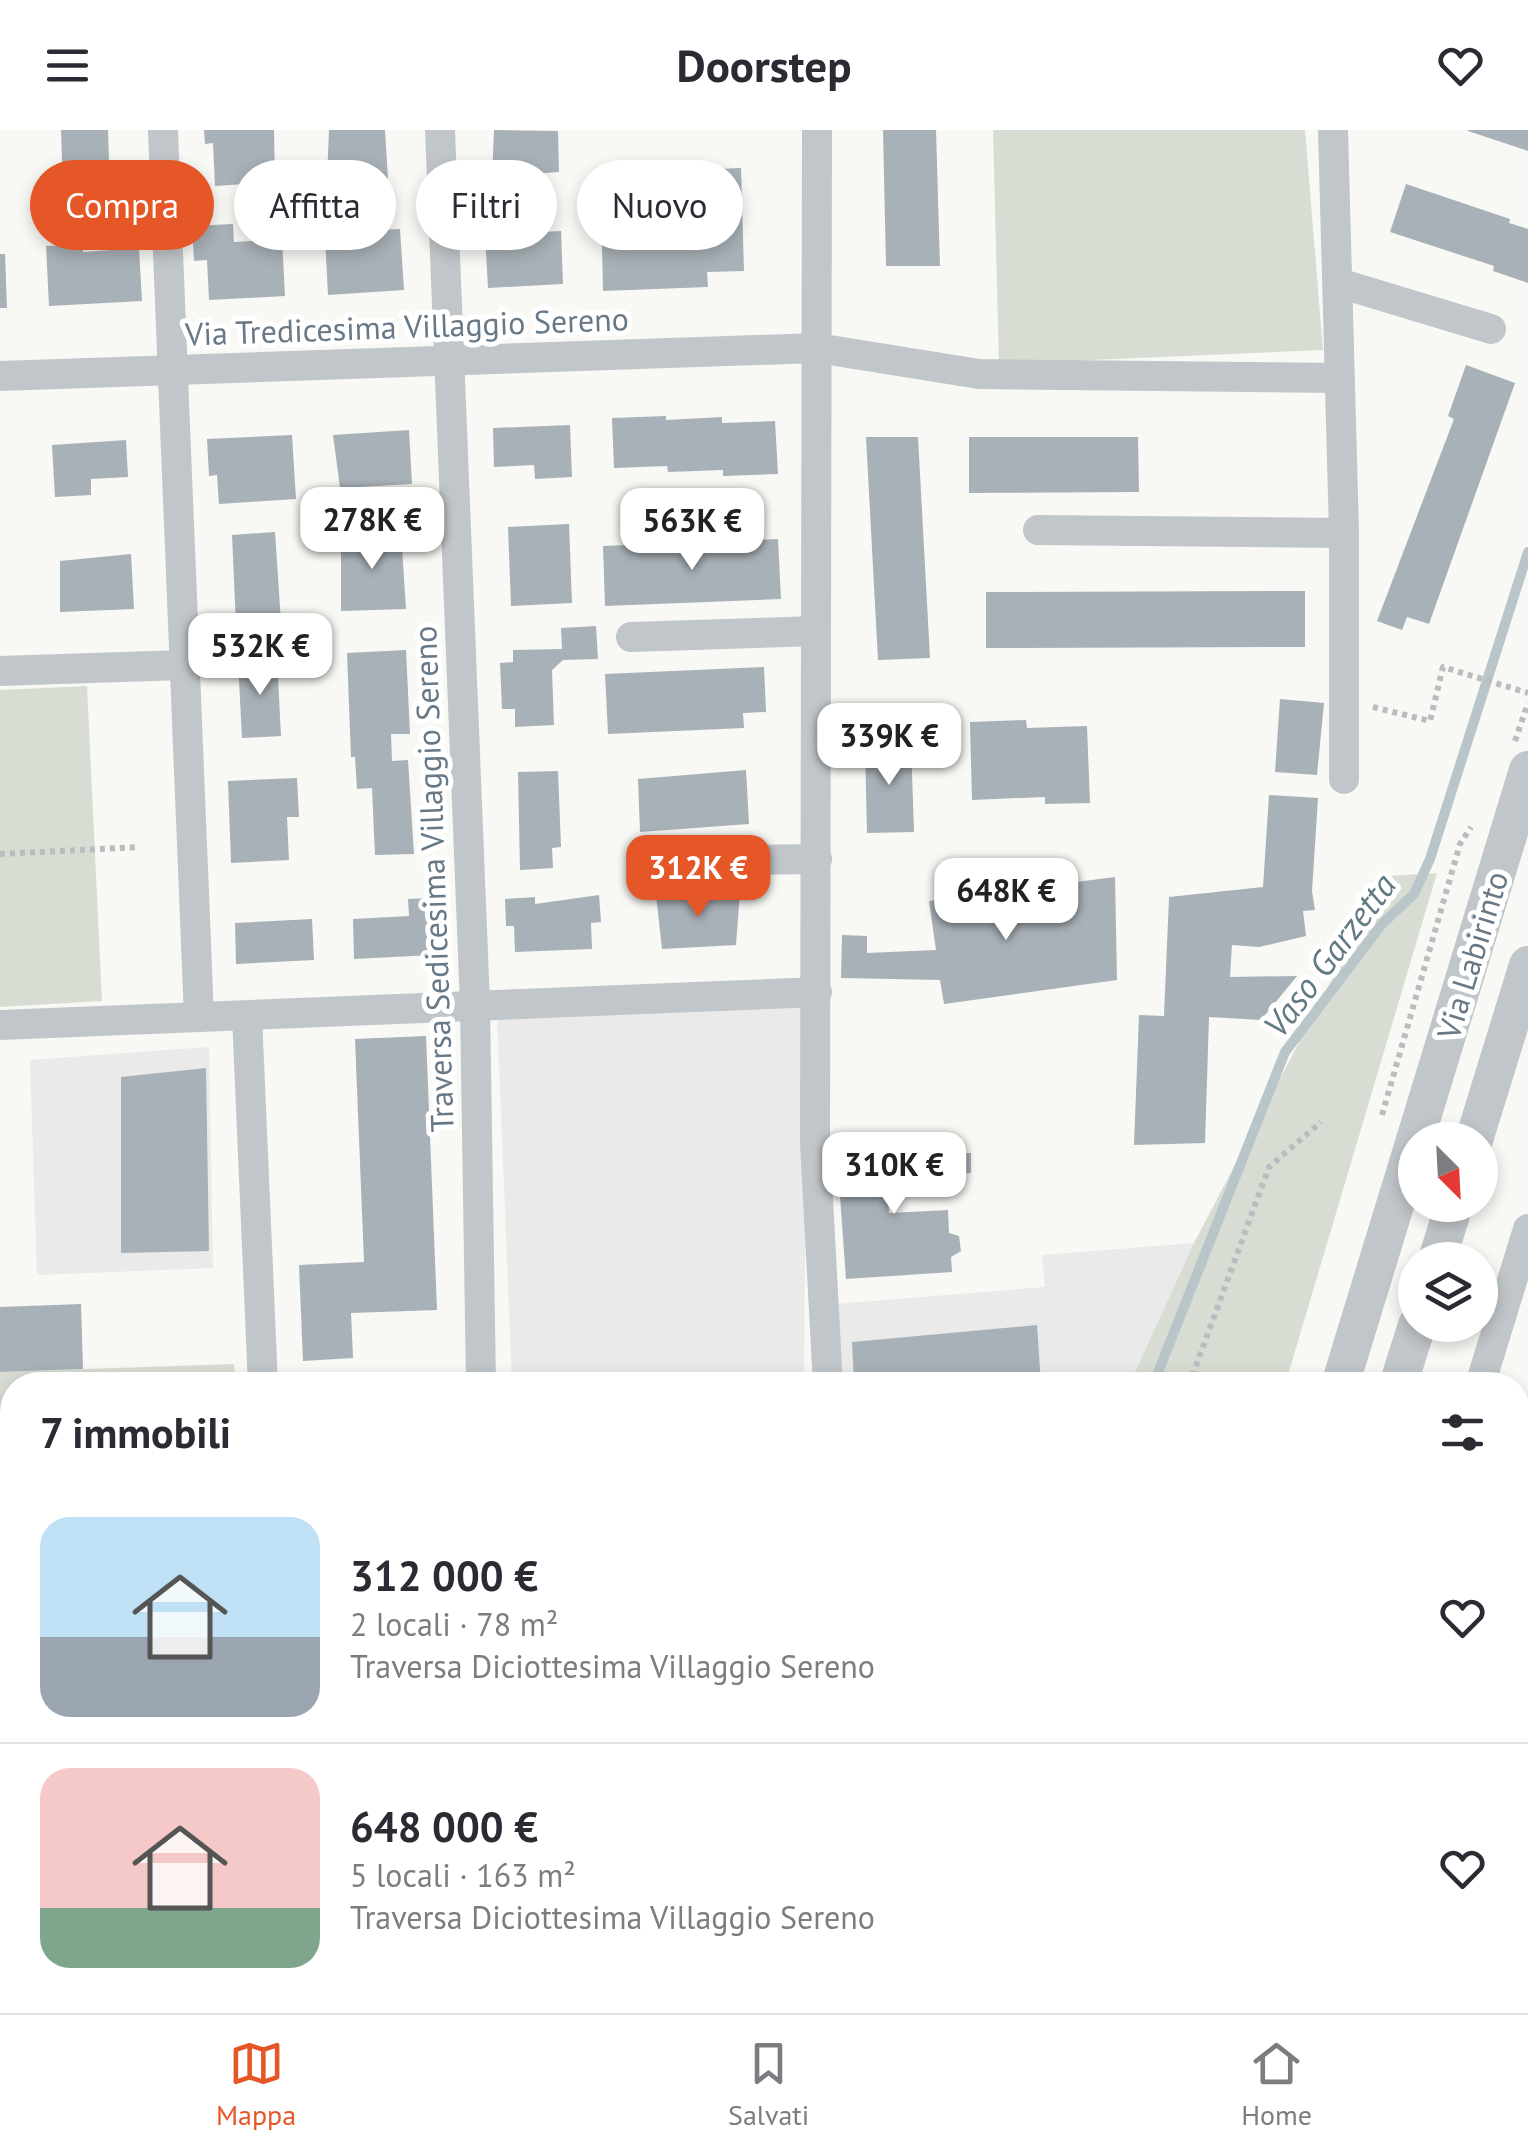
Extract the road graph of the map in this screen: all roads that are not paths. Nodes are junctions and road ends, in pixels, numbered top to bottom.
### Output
1 (163, 130) edge
2 (440, 130) edge
3 (817, 130) edge
4 (1334, 130) edge
5 (1339, 284) junction
6 (1491, 329) dead end
7 (816, 348) junction
8 (448, 358) junction
9 (172, 369) junction
10 (0, 376) edge
11 (1339, 378) junction
12 (1038, 530) dead end
13 (1344, 533) junction
14 (816, 631) junction
15 (631, 637) dead end
16 (183, 664) junction
17 (0, 671) edge
18 (1528, 770) edge
19 (1344, 779) dead end
20 (817, 859) junction
21 (676, 861) dead end
22 (1528, 965) edge
23 (817, 992) junction
24 (475, 1004) junction
25 (247, 1016) junction
26 (199, 1017) junction
27 (0, 1025) edge
28 (1420, 1122) edge
29 (1480, 1122) edge
30 (1398, 1196) edge
31 (1528, 1228) edge
32 (1412, 1342) edge
33 (262, 1372) edge
34 (481, 1372) edge
35 (827, 1372) edge
36 (1344, 1372) edge
37 (1402, 1372) edge
38 (1484, 1372) edge

1 - 9 street
2 - 8 street, Traversa Sedicesima Villaggio Sereno
3 - 7 street
4 - 5 street
5 - 6 street
5 - 11 street
7 - 8 street, Via Tredicesima Villaggio Sereno
7 - 11 street, Via Tredicesima Villaggio Sereno
7 - 14 street
8 - 9 street, Via Tredicesima Villaggio Sereno
8 - 24 street, Traversa Sedicesima Villaggio Sereno
9 - 10 street, Via Tredicesima Villaggio Sereno
9 - 16 street
11 - 13 street
12 - 13 street
13 - 19 street
14 - 15 street
14 - 20 street
16 - 17 street
16 - 26 street
18 - 28 street, Via Labirinto
20 - 21 street
20 - 23 street
22 - 29 street, Via Labirinto
23 - 24 street
23 - 35 street
24 - 25 street
24 - 34 street, Traversa Sedicesima Villaggio Sereno
25 - 26 street
25 - 33 street
26 - 27 street
30 - 36 street, Via Labirinto
31 - 38 street
32 - 37 street

